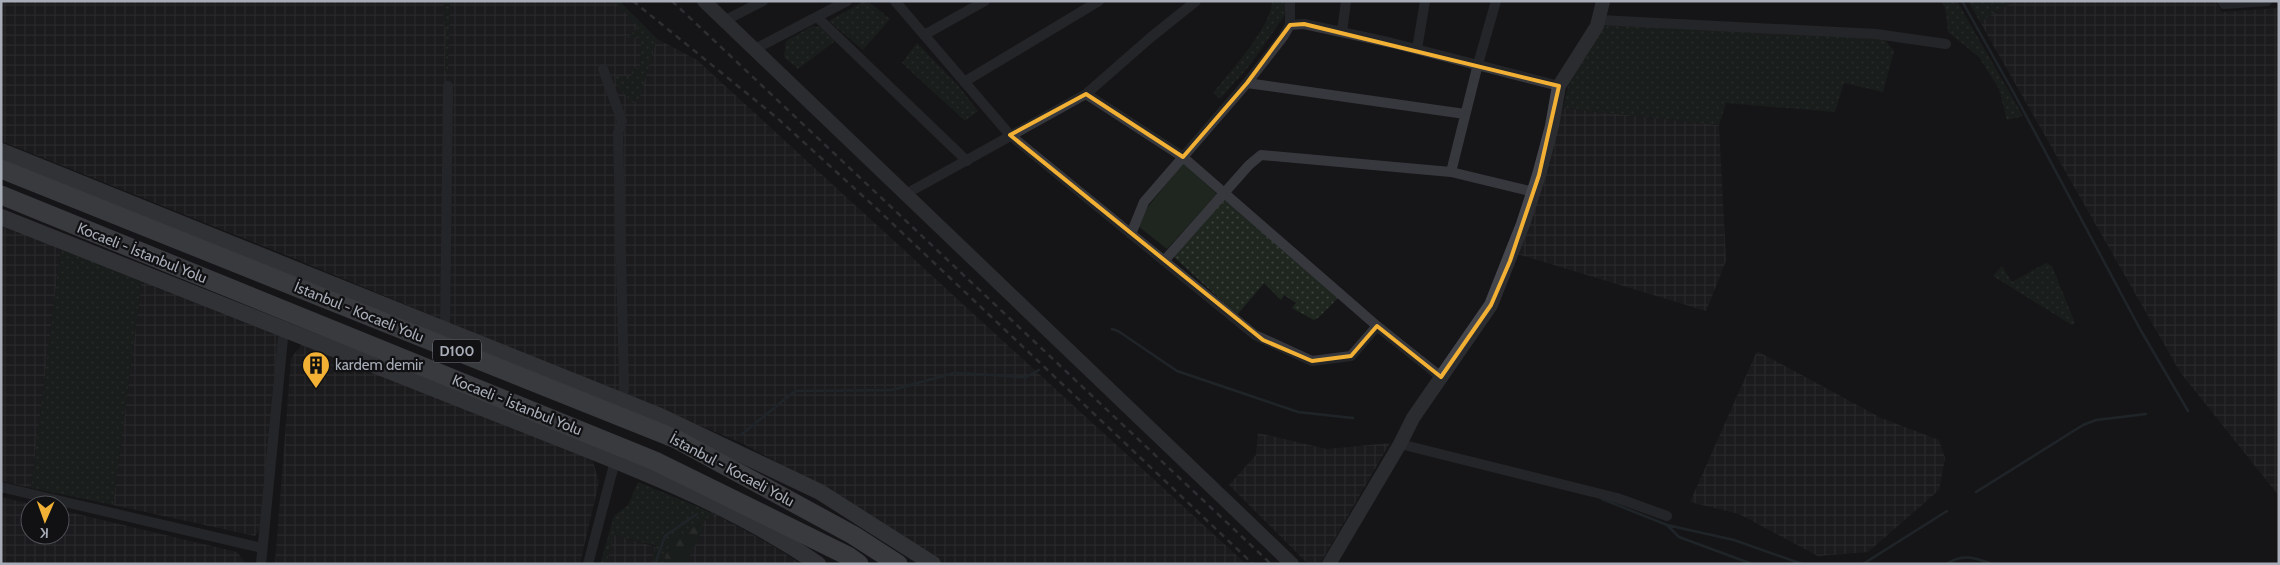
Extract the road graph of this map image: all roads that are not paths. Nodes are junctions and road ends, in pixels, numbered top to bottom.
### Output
1 (704, 1) edge
2 (763, 1) edge
3 (847, 1) edge
4 (895, 1) edge
5 (985, 1) edge
6 (1098, 1) edge
7 (1196, 1) edge
8 (1290, 1) edge
9 (1346, 1) edge
10 (1426, 1) edge
11 (1496, 1) edge
12 (1603, 1) edge
13 (2222, 1) edge
14 (2267, 1) edge
15 (817, 16) junction
16 (1599, 20) junction
17 (724, 21) junction
18 (1290, 25) junction
19 (1342, 32) junction
20 (924, 36) junction
21 (1946, 44) dead end
22 (1418, 49) junction
23 (753, 50) junction
24 (1478, 64) junction
25 (603, 69) dead end
26 (964, 82) junction
27 (1247, 84) junction
28 (448, 86) dead end
29 (1559, 86) junction
30 (1086, 94) junction
31 (1465, 114) junction
32 (1010, 136) junction
33 (1, 151) edge
34 (1183, 157) junction
35 (967, 160) junction
36 (1, 169) edge
37 (1451, 172) junction
38 (1224, 192) junction
39 (1534, 192) junction
40 (904, 194) junction
41 (1, 195) edge
42 (1, 217) edge
43 (1131, 234) junction
44 (1164, 261) junction
45 (1377, 326) junction
46 (288, 329) junction
47 (445, 329) junction
48 (1441, 377) junction
49 (622, 400) junction
50 (1400, 444) junction
51 (615, 462) junction
52 (1, 487) edge
53 (1667, 516) dead end
54 (262, 548) junction
55 (260, 564) edge
56 (588, 564) edge
57 (818, 564) edge
58 (859, 564) edge
59 (898, 564) edge
60 (933, 564) edge
61 (1292, 564) edge
62 (1330, 564) edge

1 - 17 main road
2 - 17 street
3 - 15 street
4 - 20 street
5 - 20 street
6 - 26 street
7 - 30 street
8 - 18 street
9 - 19 street
10 - 22 street
11 - 24 street
12 - 16 main road
13 - 14 street
15 - 23 street
15 - 35 street
16 - 21 street
16 - 29 main road
17 - 23 main road
18 - 19 street
18 - 27 street
19 - 22 street
20 - 26 street
22 - 24 street
23 - 40 main road
24 - 29 street
24 - 31 street
25 - 49 street
26 - 32 street
27 - 31 street
27 - 34 street
28 - 47 street
29 - 39 main road
30 - 32 street
30 - 34 street
31 - 37 street
32 - 35 street
32 - 43 street
33 - 47 main road
34 - 38 street
34 - 43 street
35 - 40 street
36 - 59 highway, İstanbul - Kocaeli Yolu / D100
37 - 38 street
37 - 39 street
38 - 44 street
38 - 45 street
39 - 48 main road
40 - 61 main road
41 - 58 highway, Kocaeli - İstanbul Yolu / D100
42 - 46 main road
43 - 44 street
44 - 45 street
45 - 48 street
46 - 51 main road
46 - 54 street
47 - 49 main road
48 - 50 main road
49 - 60 main road
50 - 53 street
50 - 62 main road
51 - 56 street
51 - 57 main road
52 - 54 street
54 - 55 street

